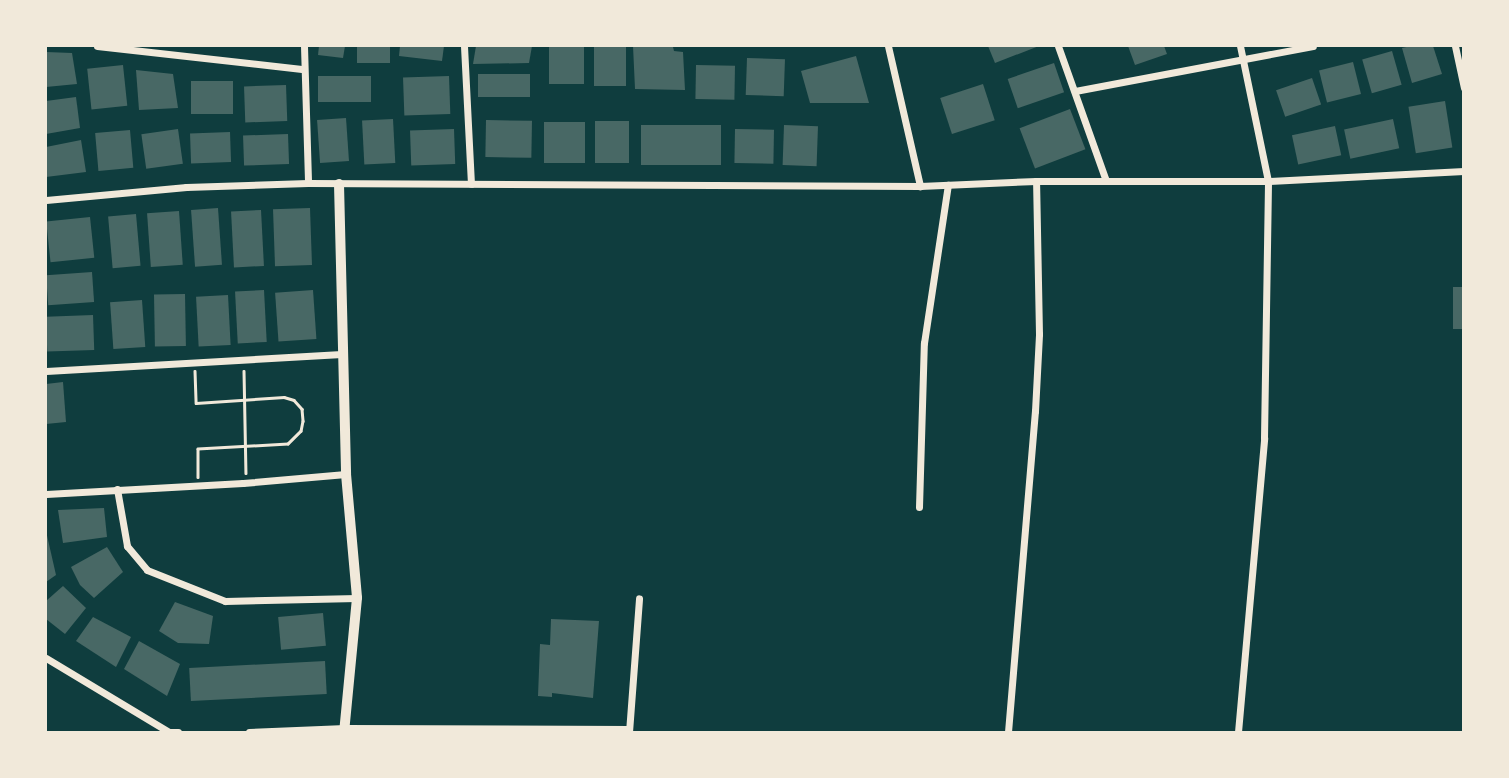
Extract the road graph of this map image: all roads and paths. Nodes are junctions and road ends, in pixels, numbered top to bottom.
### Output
1 (97, 46) edge
2 (304, 46) edge
3 (464, 46) edge
4 (888, 46) edge
5 (1058, 46) edge
6 (1240, 46) edge
7 (1313, 46) edge
8 (1455, 46) edge
9 (1243, 59) junction
10 (302, 69) junction
11 (1464, 88) edge
12 (1075, 91) junction
13 (1464, 171) edge
14 (1036, 181) junction
15 (1106, 181) junction
16 (1268, 181) junction
17 (307, 183) junction
18 (340, 184) junction
19 (471, 184) junction
20 (948, 185) junction
21 (920, 186) junction
22 (46, 200) edge
23 (342, 354) junction
24 (194, 361) junction
25 (244, 370) dead end
26 (46, 371) edge
27 (244, 400) junction
28 (245, 446) junction
29 (246, 473) dead end
30 (346, 474) junction
31 (199, 485) junction
32 (117, 489) junction
33 (46, 494) edge
34 (919, 507) dead end
35 (356, 598) junction
36 (639, 598) dead end
37 (46, 658) edge
38 (345, 730) edge
39 (629, 731) edge
40 (172, 732) edge
41 (249, 733) edge
42 (1008, 733) edge
43 (1238, 733) edge

1 - 10 street
2 - 10 street
3 - 19 street
4 - 21 street
5 - 12 street
6 - 9 street
7 - 9 street
8 - 11 street
9 - 12 street
9 - 16 street
10 - 17 street
12 - 15 street
13 - 16 street
14 - 15 street
14 - 20 street
14 - 42 street
15 - 16 street
16 - 43 street
17 - 18 street
17 - 22 street
18 - 19 street
18 - 23 street
19 - 21 street
20 - 21 street
20 - 34 street
23 - 24 street
23 - 30 street
24 - 26 street
24 - 27 path
25 - 27 path
27 - 28 path
27 - 28 path
28 - 29 path
28 - 31 path
30 - 31 street
30 - 35 street
31 - 32 street
32 - 33 street
32 - 35 street
35 - 38 street
36 - 39 street
37 - 40 street
38 - 39 street
38 - 41 street

